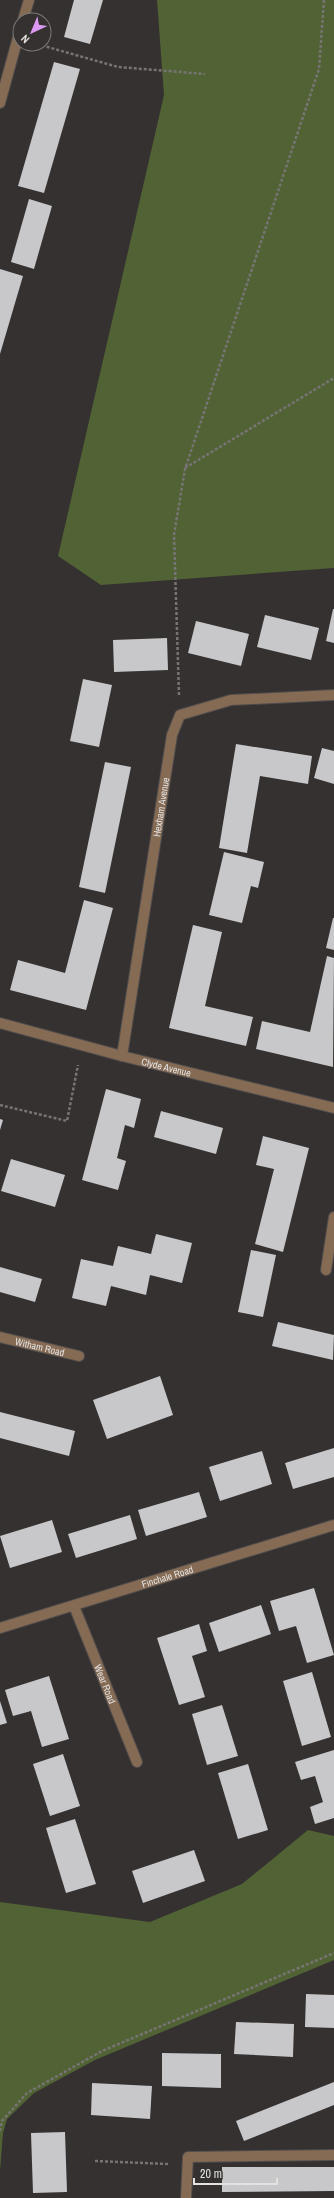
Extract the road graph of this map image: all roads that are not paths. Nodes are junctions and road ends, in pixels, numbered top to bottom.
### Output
1 (30, 0) edge
2 (26, 12) edge
3 (14, 52) edge
4 (0, 103) edge
5 (334, 695) edge
6 (0, 1023) edge
7 (122, 1056) junction
8 (334, 1108) edge
9 (334, 1217) edge
10 (326, 1270) dead end
11 (0, 1337) edge
12 (79, 1356) dead end
13 (334, 1525) edge
14 (74, 1606) junction
15 (0, 1628) edge
16 (137, 1762) dead end
17 (334, 2155) edge
18 (186, 2198) edge

1 - 2 street
3 - 4 street
5 - 7 street, Hexham Avenue
6 - 7 street, Clyde Avenue
7 - 8 street, Clyde Avenue
9 - 10 street
11 - 12 street, Witham Road
13 - 14 street, Finchale Road
14 - 15 street, Finchale Road
14 - 16 street, Wear Road
17 - 18 street

